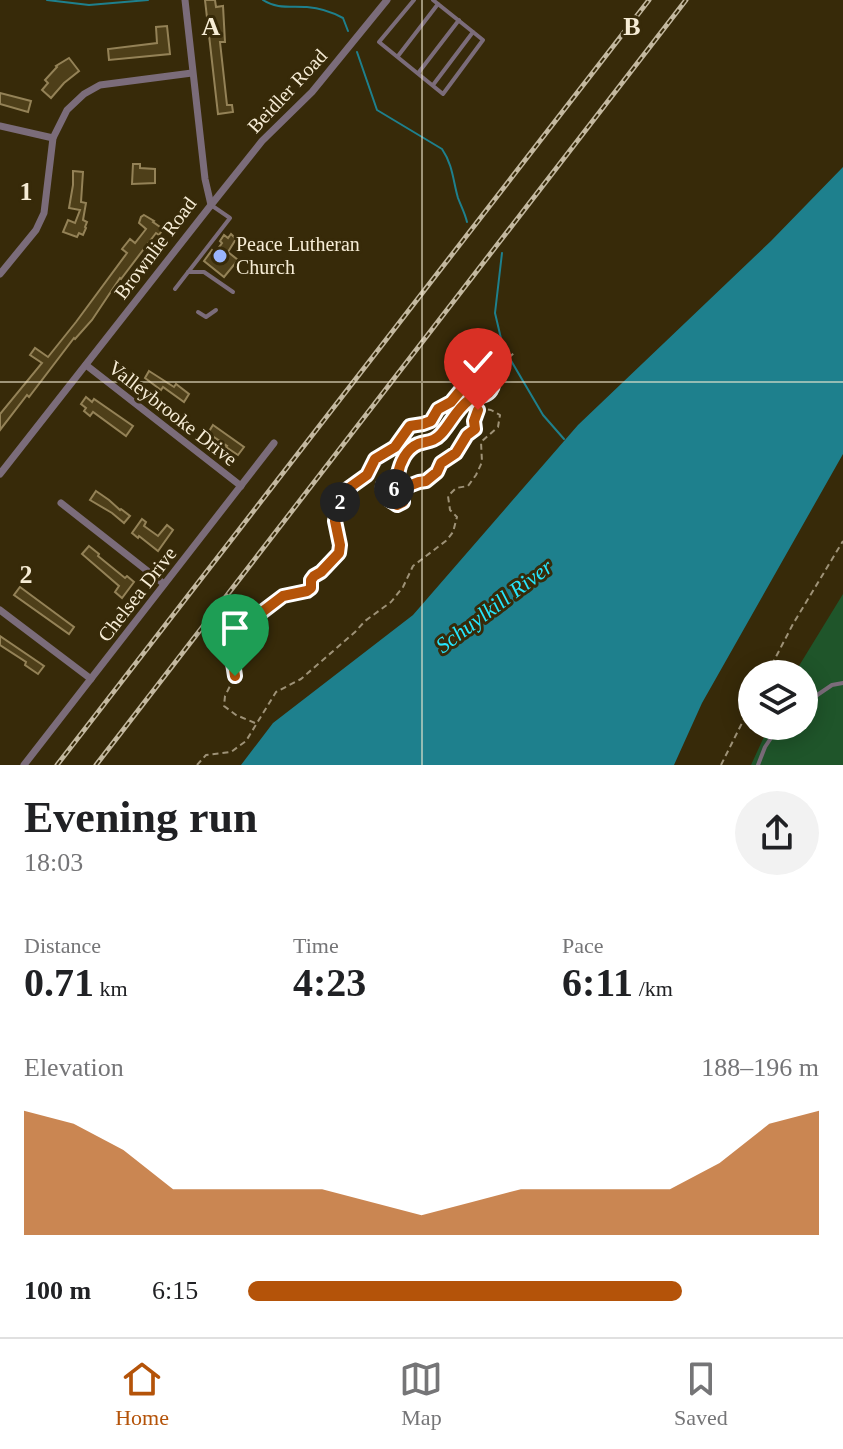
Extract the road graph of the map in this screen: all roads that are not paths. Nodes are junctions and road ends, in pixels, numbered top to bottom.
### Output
1 (387, 0) edge
2 (414, 0) edge
3 (435, 2) edge
4 (185, 4) edge
5 (459, 20) junction
6 (473, 32) junction
7 (397, 57) junction
8 (192, 73) junction
9 (418, 73) junction
10 (433, 85) junction
11 (0, 126) edge
12 (53, 138) junction
13 (211, 205) junction
14 (188, 272) junction
15 (0, 274) edge
16 (175, 289) dead end
17 (233, 292) dead end
18 (216, 310) dead end
19 (198, 312) dead end
20 (86, 365) junction
21 (274, 443) dead end
22 (0, 474) edge
23 (241, 486) junction
24 (61, 503) dead end
25 (164, 584) junction
26 (0, 610) edge
27 (91, 679) junction
28 (843, 683) edge
29 (818, 694) edge
30 (770, 740) edge
31 (24, 765) edge
32 (758, 765) edge

1 - 13 street, Beidler Road
2 - 7 lane
3 - 5 lane
3 - 7 lane
4 - 8 street, Brownlie Road
5 - 6 lane
5 - 9 lane
6 - 10 lane
6 - 10 lane
7 - 9 lane
8 - 12 street
8 - 13 street, Brownlie Road
9 - 10 lane
11 - 12 street
12 - 15 street
13 - 14 lane
13 - 20 street, Brownlie Road
14 - 16 lane
14 - 17 lane
18 - 19 lane
20 - 22 street, Brownlie Road
20 - 23 street, Valleybrooke Drive
21 - 23 street, Chelsea Drive
23 - 25 street, Chelsea Drive
24 - 25 street
25 - 27 street, Chelsea Drive
26 - 27 street
27 - 31 street, Chelsea Drive
28 - 29 lane
30 - 32 lane

